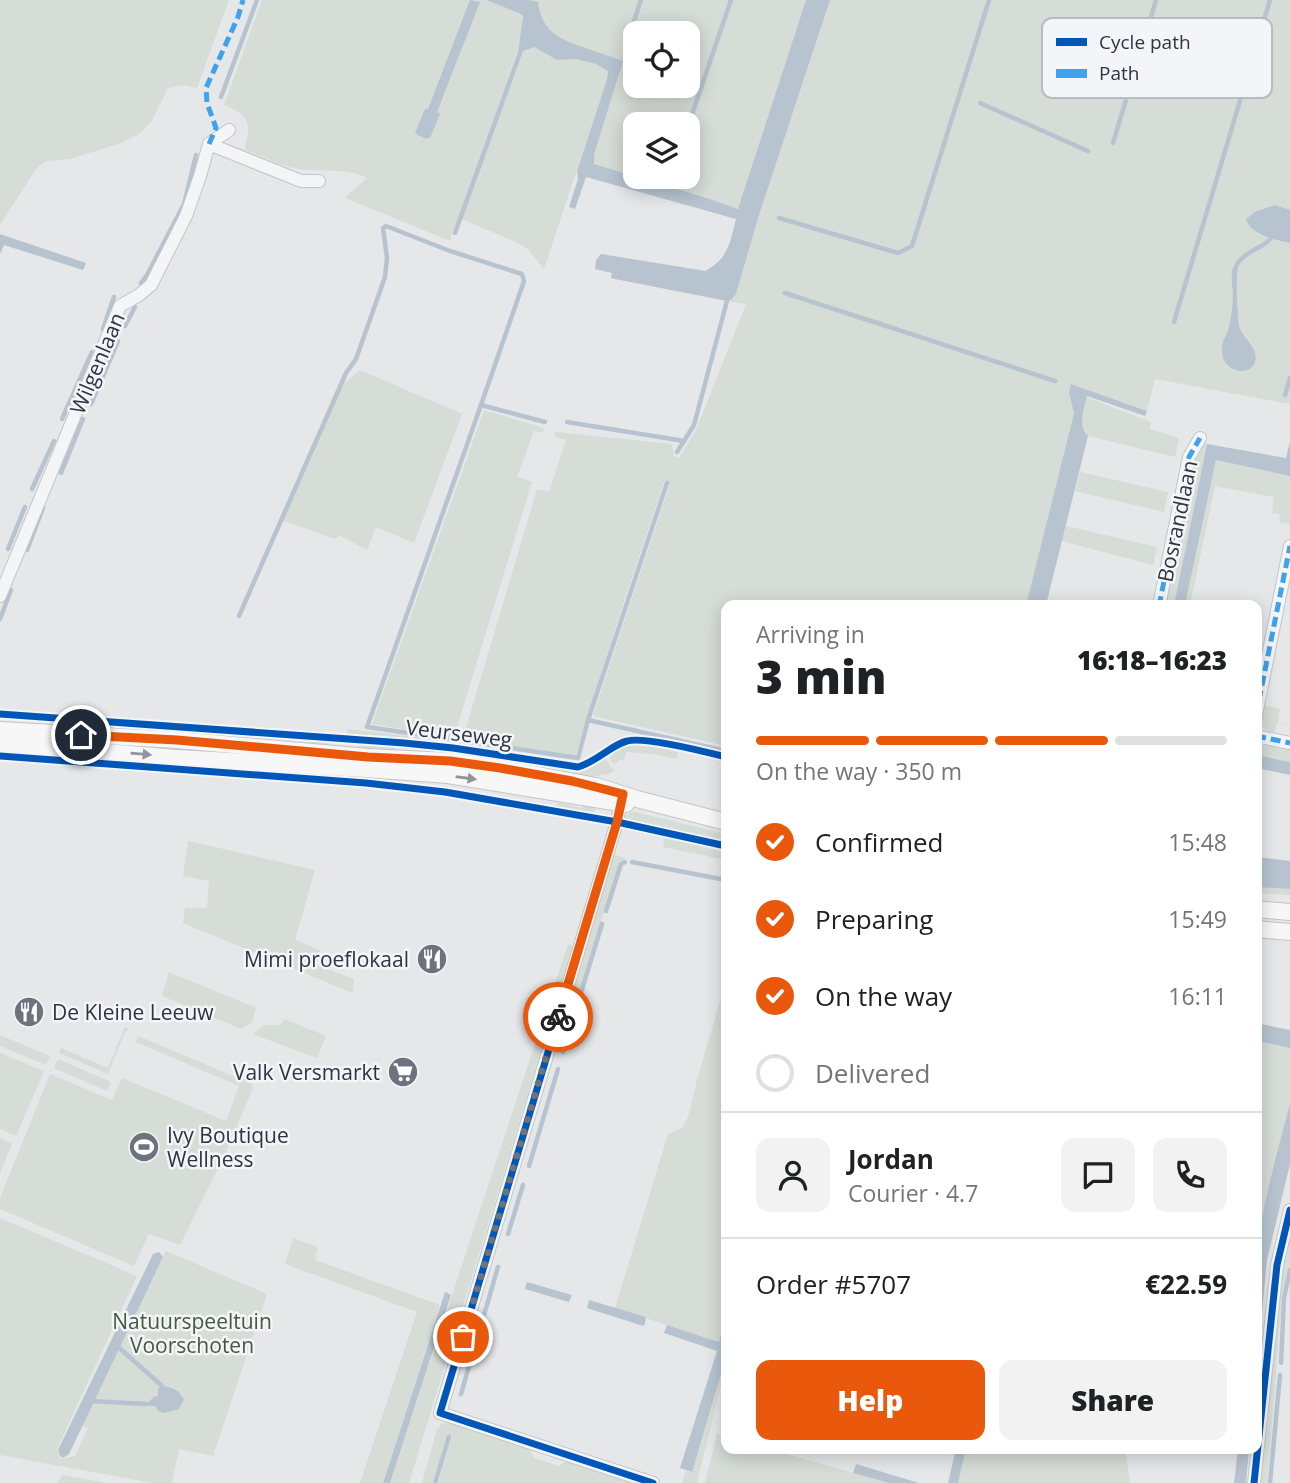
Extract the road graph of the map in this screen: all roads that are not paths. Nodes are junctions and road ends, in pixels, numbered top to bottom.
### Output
1 (229, 130) dead end
2 (209, 144) junction
3 (319, 181) dead end
4 (1200, 438) dead end
5 (1290, 546) edge
6 (0, 596) edge
7 (1161, 600) edge
8 (1262, 685) edge
9 (0, 730) edge
10 (1262, 737) edge
11 (0, 743) edge
12 (1290, 743) edge
13 (595, 792) junction
14 (622, 798) junction
15 (721, 821) edge
16 (721, 828) edge
17 (1262, 910) edge
18 (1290, 912) edge
19 (1262, 930) edge
20 (1290, 932) edge
21 (1290, 1210) edge
22 (1262, 1407) edge
23 (1257, 1454) edge
24 (653, 1483) edge
25 (1254, 1483) edge

1 - 2 street
2 - 3 street
2 - 6 street, Wilgenlaan
4 - 7 street, Bosrandlaan
5 - 8 street
9 - 13 main road, Veurseweg
10 - 12 street
11 -> 13 main road, Veurseweg
13 - 14 main road, Veurseweg
14 - 15 main road, Veurseweg
14 - 16 main road, Veurseweg
14 - 24 street
17 - 18 main road
19 - 20 main road
21 - 22 street
23 - 25 street

